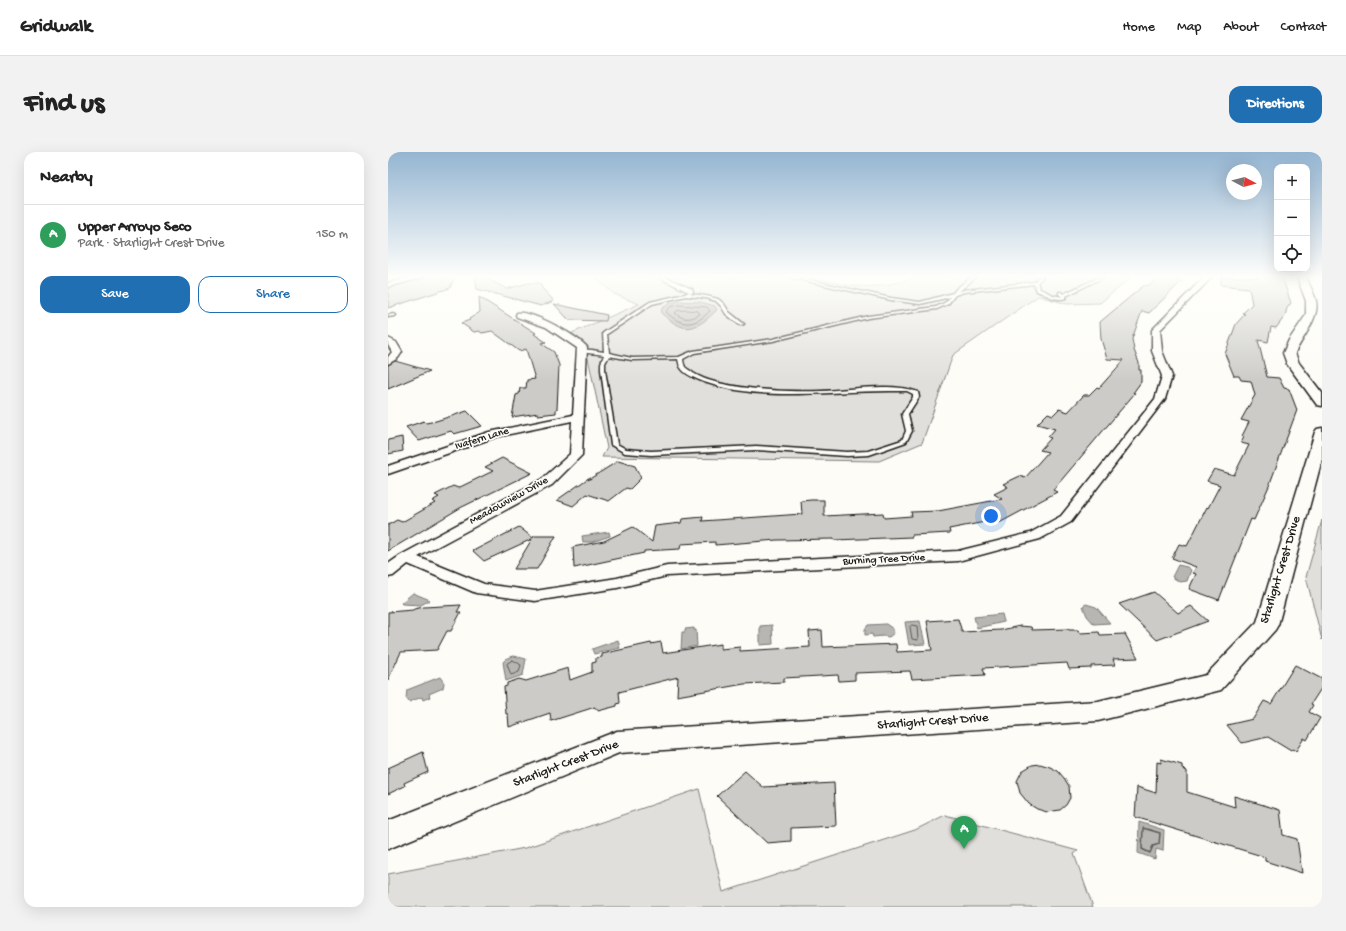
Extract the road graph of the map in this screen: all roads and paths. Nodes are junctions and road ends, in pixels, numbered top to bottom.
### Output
1 (637, 312) edge
2 (727, 312) edge
3 (905, 312) edge
4 (1173, 312) edge
5 (1311, 312) edge
6 (394, 315) dead end
7 (520, 315) dead end
8 (388, 316) edge
9 (742, 324) dead end
10 (388, 341) edge
11 (582, 351) junction
12 (607, 354) junction
13 (680, 358) junction
14 (388, 361) edge
15 (1322, 402) edge
16 (577, 417) junction
17 (1322, 432) edge
18 (388, 470) edge
19 (406, 558) junction
20 (388, 572) edge
21 (388, 835) edge

1 - 12 lane
2 - 9 lane
3 - 13 lane
4 - 19 street, Burning Tree Drive
5 - 15 street
6 - 8 lane
7 - 11 street
10 - 14 street
11 - 12 lane
11 - 16 street, Meadowview Drive
12 - 13 lane
12 - 13 lane
16 - 18 street, Ivafern Lane
16 - 19 street, Meadowview Drive
17 - 21 street, Starlight Crest Drive
19 - 20 street, Meadowview Drive

